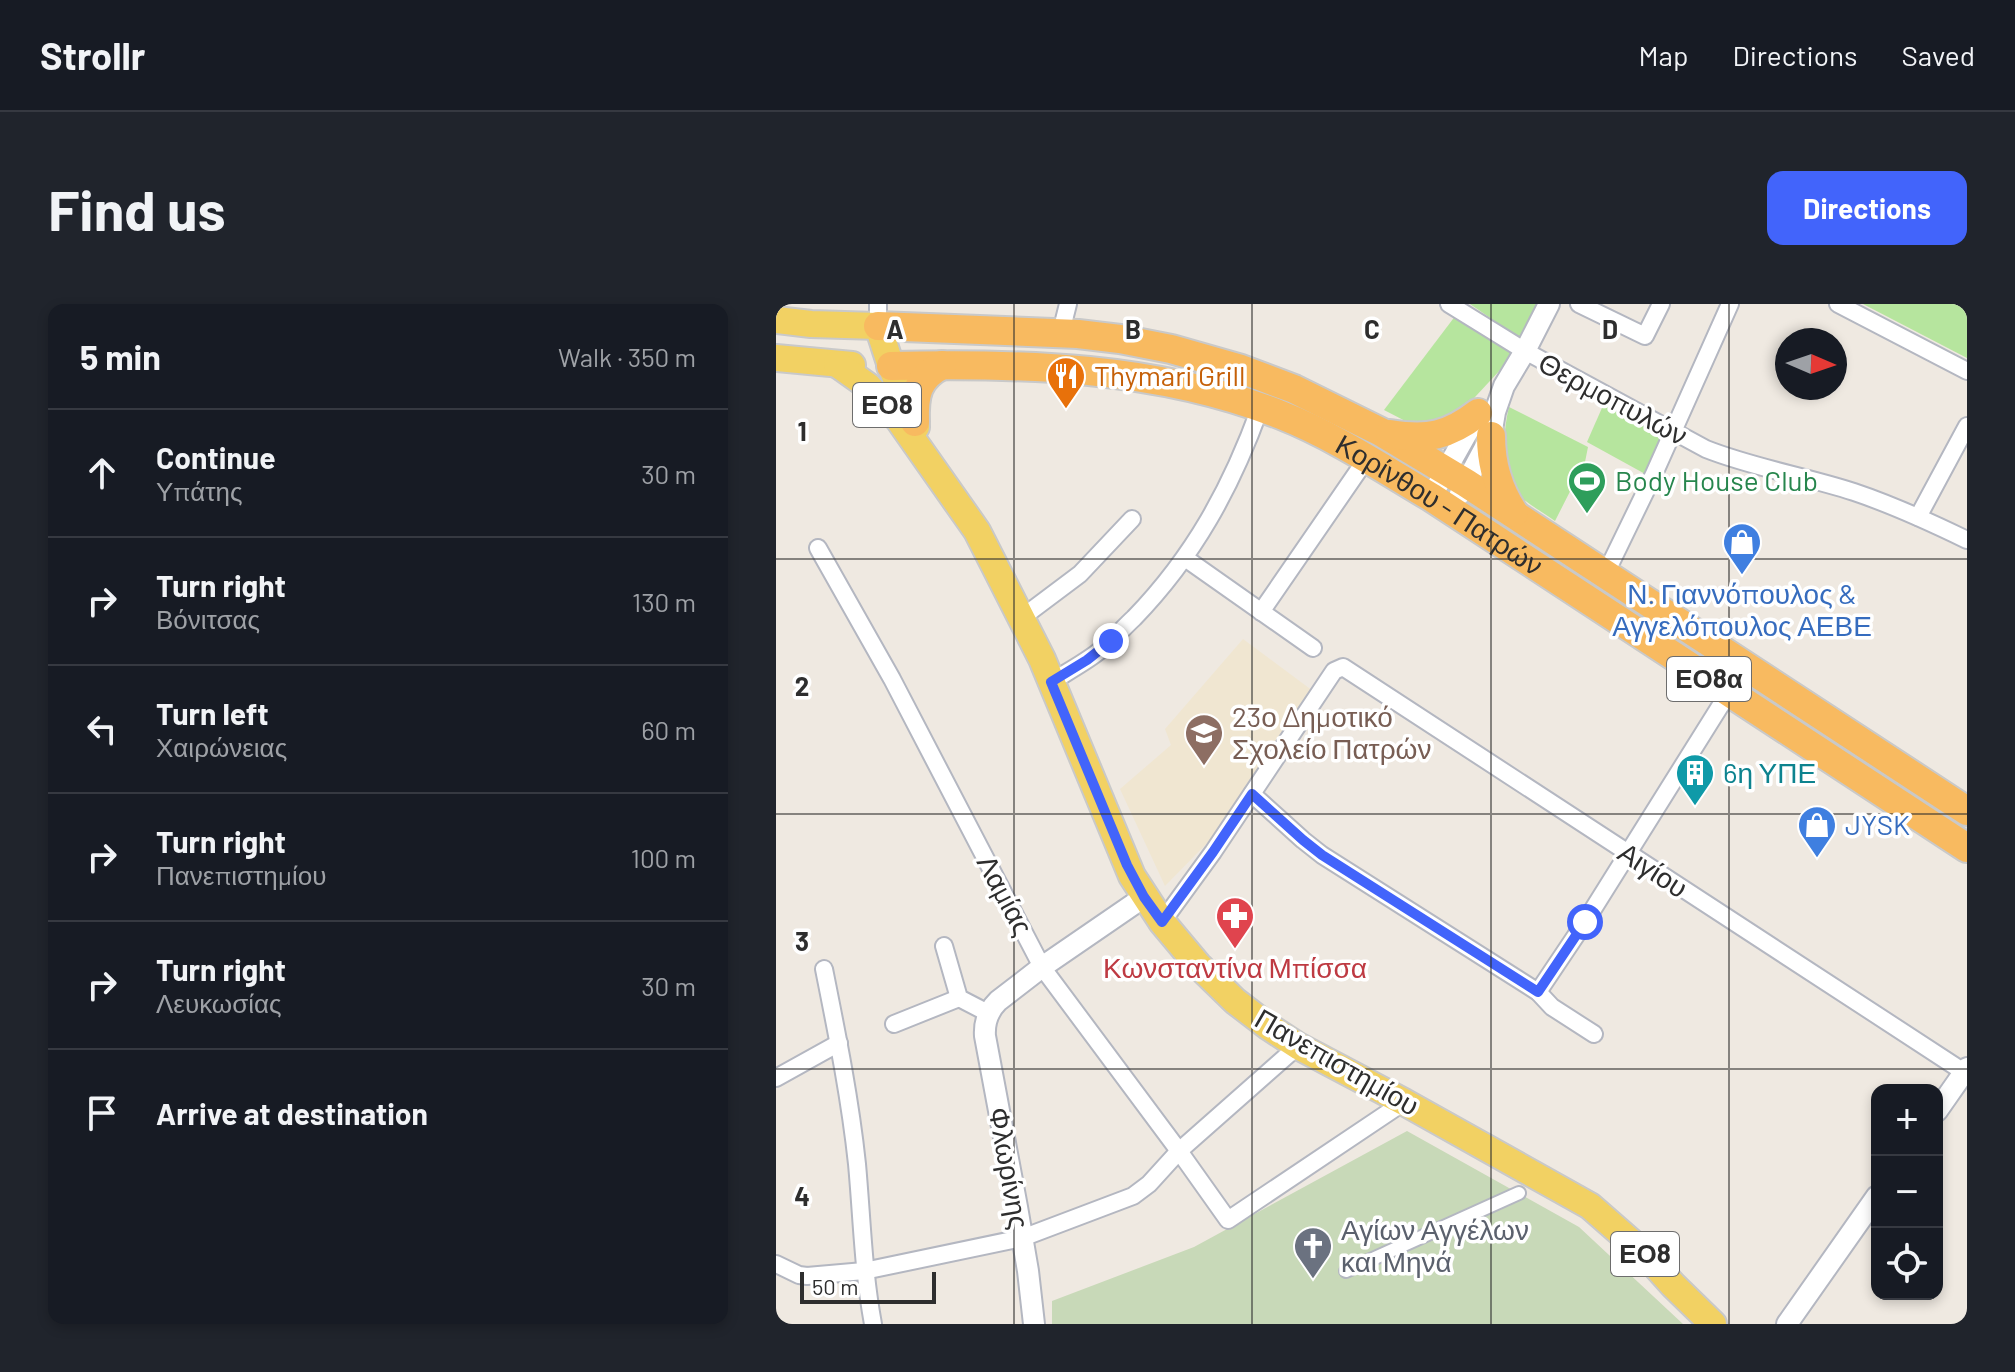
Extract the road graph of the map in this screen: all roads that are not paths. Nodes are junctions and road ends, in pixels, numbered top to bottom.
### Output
1 (1068, 304) edge
2 (1449, 304) edge
3 (1549, 304) edge
4 (1579, 304) edge
5 (1661, 304) edge
6 (1730, 304) edge
7 (1838, 304) edge
8 (878, 315) edge
9 (776, 320) edge
10 (1061, 332) junction
11 (1525, 351) junction
12 (776, 358) edge
13 (837, 364) junction
14 (942, 365) junction
15 (891, 366) junction
16 (1967, 371) edge
17 (1260, 408) junction
18 (1488, 419) junction
19 (915, 422) junction
20 (1967, 426) edge
21 (1673, 431) junction
22 (1381, 432) junction
23 (926, 457) junction
24 (1367, 458) junction
25 (1456, 477) junction
26 (1441, 503) junction
27 (1918, 517) junction
28 (1132, 519) dead end
29 (1519, 520) junction
30 (1967, 540) edge
31 (818, 548) dead end
32 (1185, 558) junction
33 (1605, 575) junction
34 (1261, 612) junction
35 (1020, 619) junction
36 (1313, 648) dead end
37 (1051, 682) junction
38 (1729, 692) junction
39 (1252, 794) junction
40 (1967, 811) edge
41 (1967, 848) edge
42 (1628, 853) junction
43 (1144, 897) junction
44 (1162, 922) junction
45 (944, 946) dead end
46 (1042, 967) junction
47 (824, 969) dead end
48 (1538, 992) junction
49 (959, 998) junction
50 (988, 1013) junction
51 (894, 1024) dead end
52 (1594, 1034) dead end
53 (839, 1043) junction
54 (1298, 1046) junction
55 (1966, 1070) edge
56 (776, 1078) edge
57 (1404, 1102) junction
58 (1943, 1103) edge
59 (1179, 1151) junction
60 (1519, 1193) dead end
61 (1871, 1205) edge
62 (1022, 1238) junction
63 (776, 1264) edge
64 (864, 1271) junction
65 (1346, 1271) dead end
66 (873, 1324) edge
67 (1034, 1324) edge
68 (1713, 1324) edge
69 (1787, 1324) edge

1 - 10 street
2 - 11 street, Θερμοπυλών
3 - 11 street
4 - 5 street
6 - 21 street
7 - 16 street
8 - 9 main road
8 - 10 highway, Κορίνθου - Πατρών / ΕΟ8α
8 - 15 main road, ΕΟ8
10 - 22 highway, Κορίνθου - Πατρών / ΕΟ8α
11 - 18 street
11 - 21 street, Θερμοπυλών
12 - 13 main road, ΕΟ8
13 - 15 main road, Κορίνθου - Πατρών / ΕΟ8α
13 - 23 main road, Πανεπιστημίου / ΕΟ8
14 - 15 highway, Κορίνθου - Πατρών / ΕΟ8α
14 - 17 highway, Κορίνθου - Πατρών / ΕΟ8α
14 - 19 highway
15 - 19 main road, Πανεπιστημίου / ΕΟ8
17 - 24 highway, Κορίνθου - Πατρών / ΕΟ8α
17 - 32 street
18 - 22 highway
18 - 25 street
18 - 29 highway
19 - 23 main road, Πανεπιστημίου / ΕΟ8
20 - 27 street
21 - 27 street, Θερμοπυλών
21 - 33 street
22 - 25 highway, Κορίνθου - Πατρών / ΕΟ8α
23 - 35 main road, Πανεπιστημίου / ΕΟ8
24 - 26 highway, Κορίνθου - Πατρών / ΕΟ8α
24 - 34 street
25 - 26 street
25 - 29 highway, Κορίνθου - Πατρών / ΕΟ8α
26 - 38 highway, Κορίνθου - Πατρών / ΕΟ8α
27 - 30 street, Θερμοπυλών
28 - 35 street
29 - 33 highway, Κορίνθου - Πατρών / ΕΟ8α
31 - 46 street, Λαμίας
32 - 34 street
32 - 37 street
33 - 40 highway, Κορίνθου - Πατρών / ΕΟ8α
34 - 36 street
35 - 37 main road, Πανεπιστημίου / ΕΟ8
37 - 43 main road, Πανεπιστημίου / ΕΟ8
38 - 41 highway, Κορίνθου - Πατρών / ΕΟ8α
38 - 42 street
39 - 42 street, Αιγίου
39 - 44 street
39 - 48 street
42 - 48 street
42 - 55 street, Αιγίου
43 - 44 main road, Πανεπιστημίου / ΕΟ8
43 - 46 street
44 - 54 main road, Πανεπιστημίου / ΕΟ8
45 - 49 street
46 - 50 street
46 - 59 street, Λαμίας
47 - 53 street
48 - 52 street
49 - 50 street
49 - 51 street
50 - 62 street, Φλωρίνης
53 - 56 street
53 - 64 street
54 - 57 main road, Πανεπιστημίου / ΕΟ8
54 - 59 street
55 - 58 street
57 - 59 street, Λαμίας
57 - 68 main road, Πανεπιστημίου / ΕΟ8
59 - 62 street
60 - 65 street
61 - 69 street
62 - 64 street
62 - 67 street, Φλωρίνης
63 - 64 street
64 - 66 street

